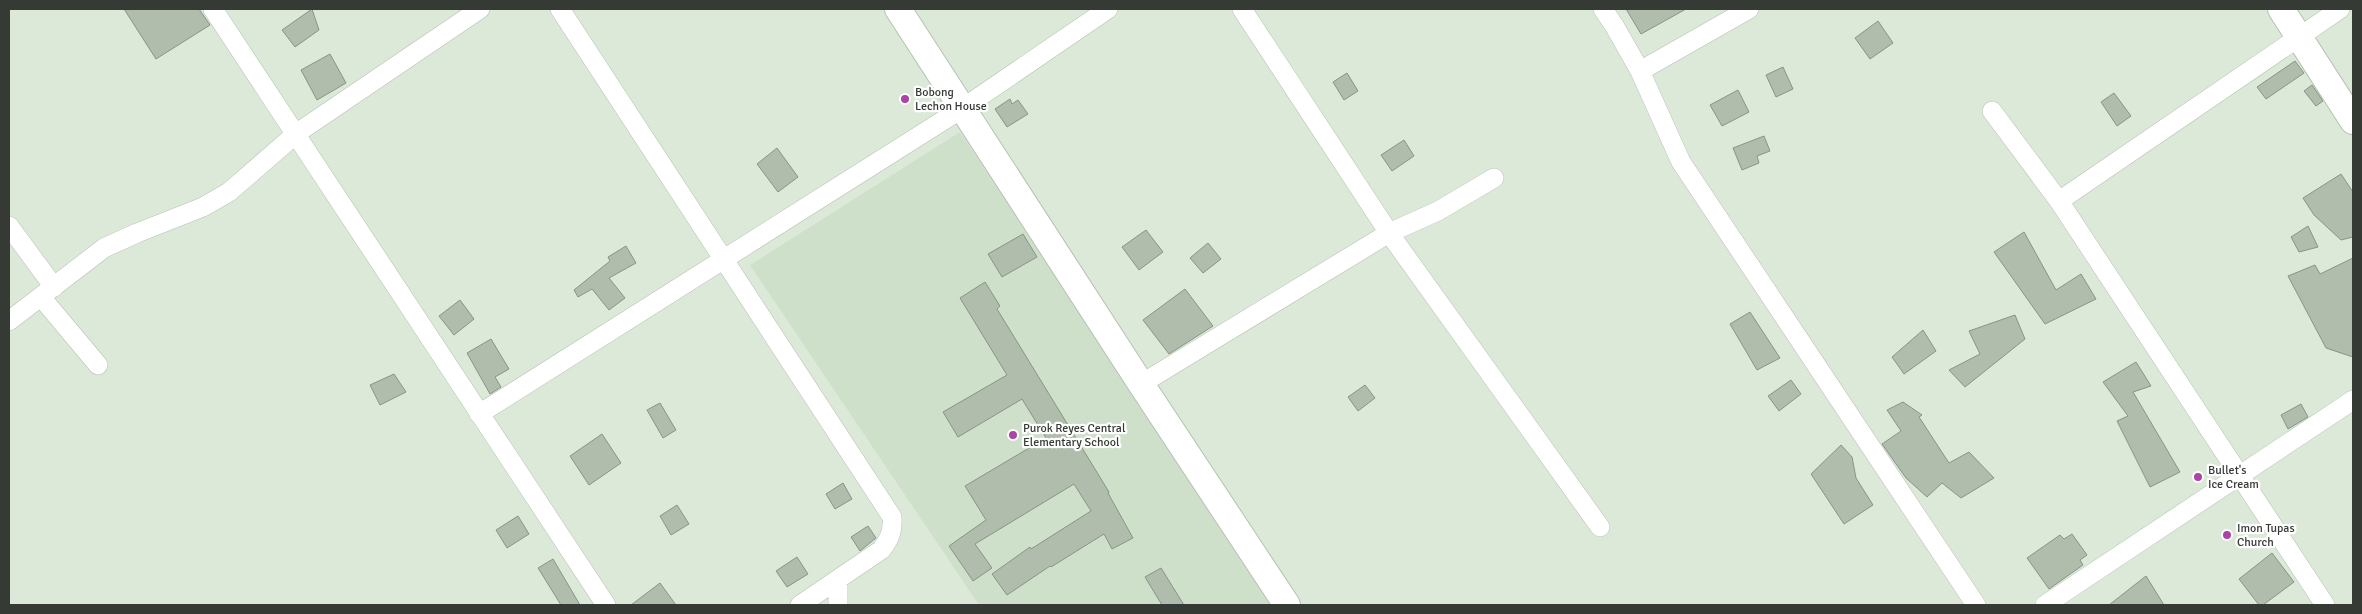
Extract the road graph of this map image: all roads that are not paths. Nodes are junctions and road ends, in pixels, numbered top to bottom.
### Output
1 (213, 9) edge
2 (480, 9) edge
3 (560, 9) edge
4 (898, 9) edge
5 (1108, 9) edge
6 (1242, 9) edge
7 (1602, 9) edge
8 (1749, 9) edge
9 (2281, 9) edge
10 (2340, 9) edge
11 (2298, 36) junction
12 (1640, 71) junction
13 (963, 108) junction
14 (1992, 111) dead end
15 (2353, 120) edge
16 (297, 133) junction
17 (1494, 178) dead end
18 (2059, 202) junction
19 (9, 226) edge
20 (1389, 233) junction
21 (724, 259) junction
22 (48, 292) junction
23 (9, 321) edge
24 (98, 365) dead end
25 (1141, 384) junction
26 (2353, 400) edge
27 (480, 414) junction
28 (2240, 476) junction
29 (1600, 527) dead end
30 (838, 581) junction
31 (606, 605) edge
32 (800, 605) edge
33 (838, 605) edge
34 (1287, 605) edge
35 (1976, 605) edge
36 (2045, 605) edge
37 (2325, 605) edge

1 - 16 street
2 - 16 street
3 - 21 street
4 - 13 main road
5 - 13 street
6 - 20 street
7 - 12 street
8 - 12 street
9 - 11 main road
10 - 11 street
11 - 15 main road
11 - 18 street
12 - 35 street
13 - 21 street
13 - 25 main road
14 - 18 street
16 - 22 street
16 - 27 street
17 - 20 street
18 - 28 street
19 - 22 street
20 - 25 street
20 - 29 street
21 - 27 street
21 - 30 street
22 - 23 street
22 - 24 street
25 - 34 main road
26 - 28 street
27 - 31 street
28 - 36 street
28 - 37 street
30 - 32 street
30 - 33 street

